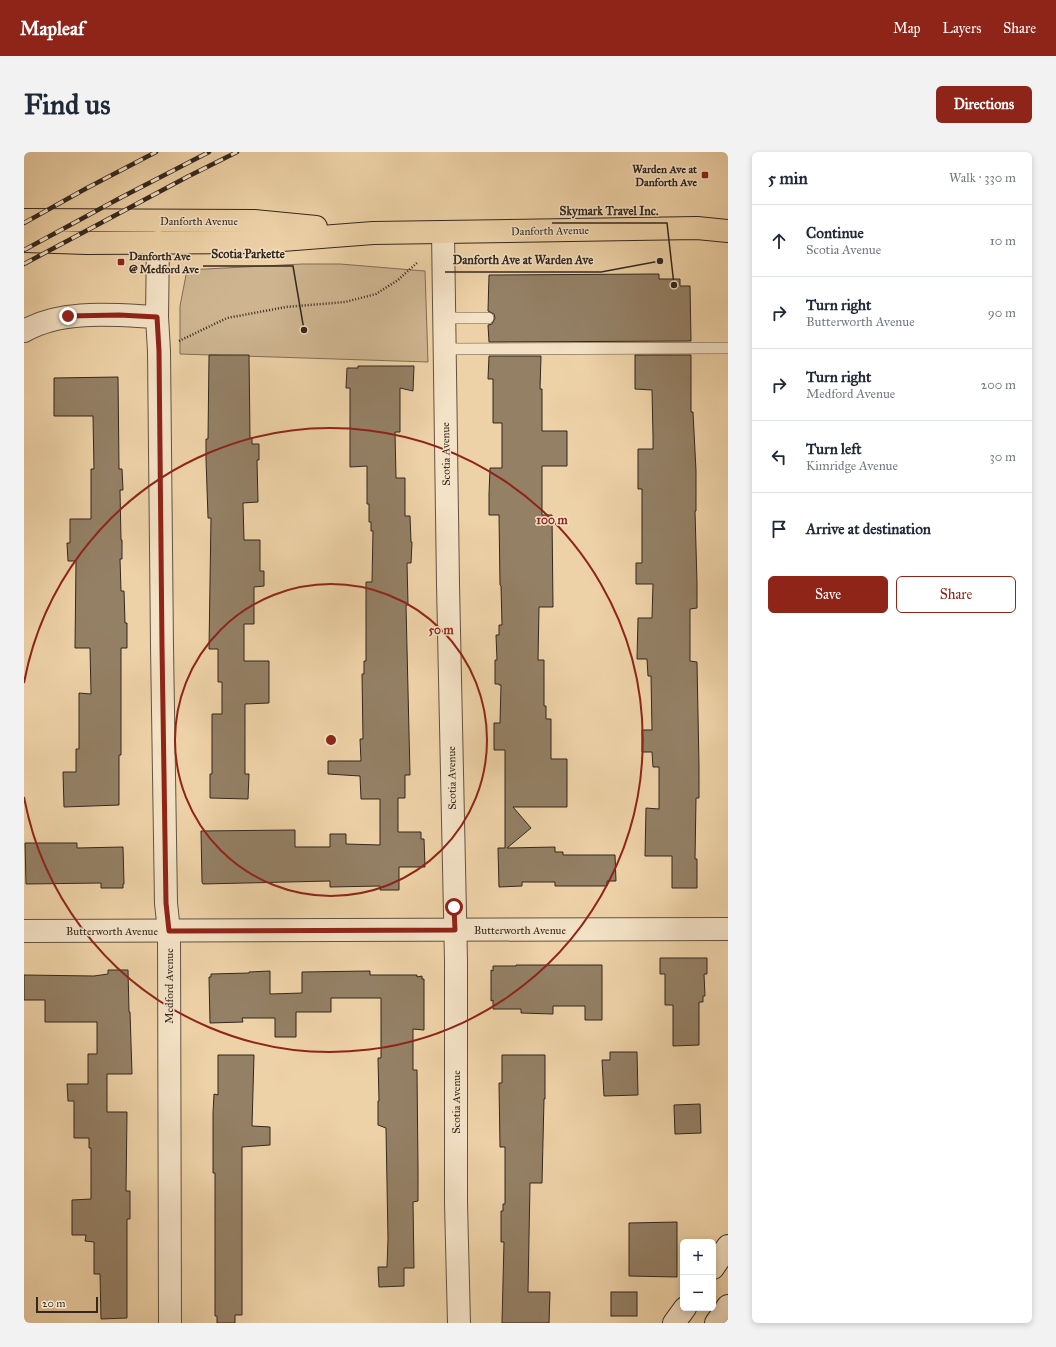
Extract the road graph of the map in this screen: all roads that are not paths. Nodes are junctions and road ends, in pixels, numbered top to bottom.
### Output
1 (24, 220) edge
2 (728, 231) edge
3 (443, 232) junction
4 (373, 233) junction
5 (24, 241) edge
6 (158, 242) junction
7 (157, 317) junction
8 (444, 318) junction
9 (488, 318) dead end
10 (24, 331) edge
11 (728, 348) edge
12 (444, 357) junction
13 (728, 929) edge
14 (455, 930) junction
15 (24, 931) edge
16 (169, 931) junction
17 (728, 1246) edge
18 (716, 1264) edge
19 (728, 1306) edge
20 (683, 1311) edge
21 (170, 1323) edge
22 (459, 1323) edge
23 (674, 1323) edge
24 (716, 1323) edge

1 - 4 main road, Danforth Avenue
2 - 3 main road, Danforth Avenue
3 - 4 main road, Danforth Avenue
3 - 8 street, Scotia Avenue
4 - 6 main road, Danforth Avenue
5 - 6 main road, Danforth Avenue
6 - 7 street, Medford Avenue
7 - 10 street
7 - 16 street, Medford Avenue
8 - 9 lane
8 - 12 street, Scotia Avenue
11 - 12 lane
12 - 14 street, Scotia Avenue
13 - 14 street, Butterworth Avenue
14 - 16 street, Butterworth Avenue
14 - 22 street, Scotia Avenue
15 - 16 street, Butterworth Avenue
16 - 21 street, Medford Avenue
17 - 18 street
19 - 24 street
20 - 23 street

